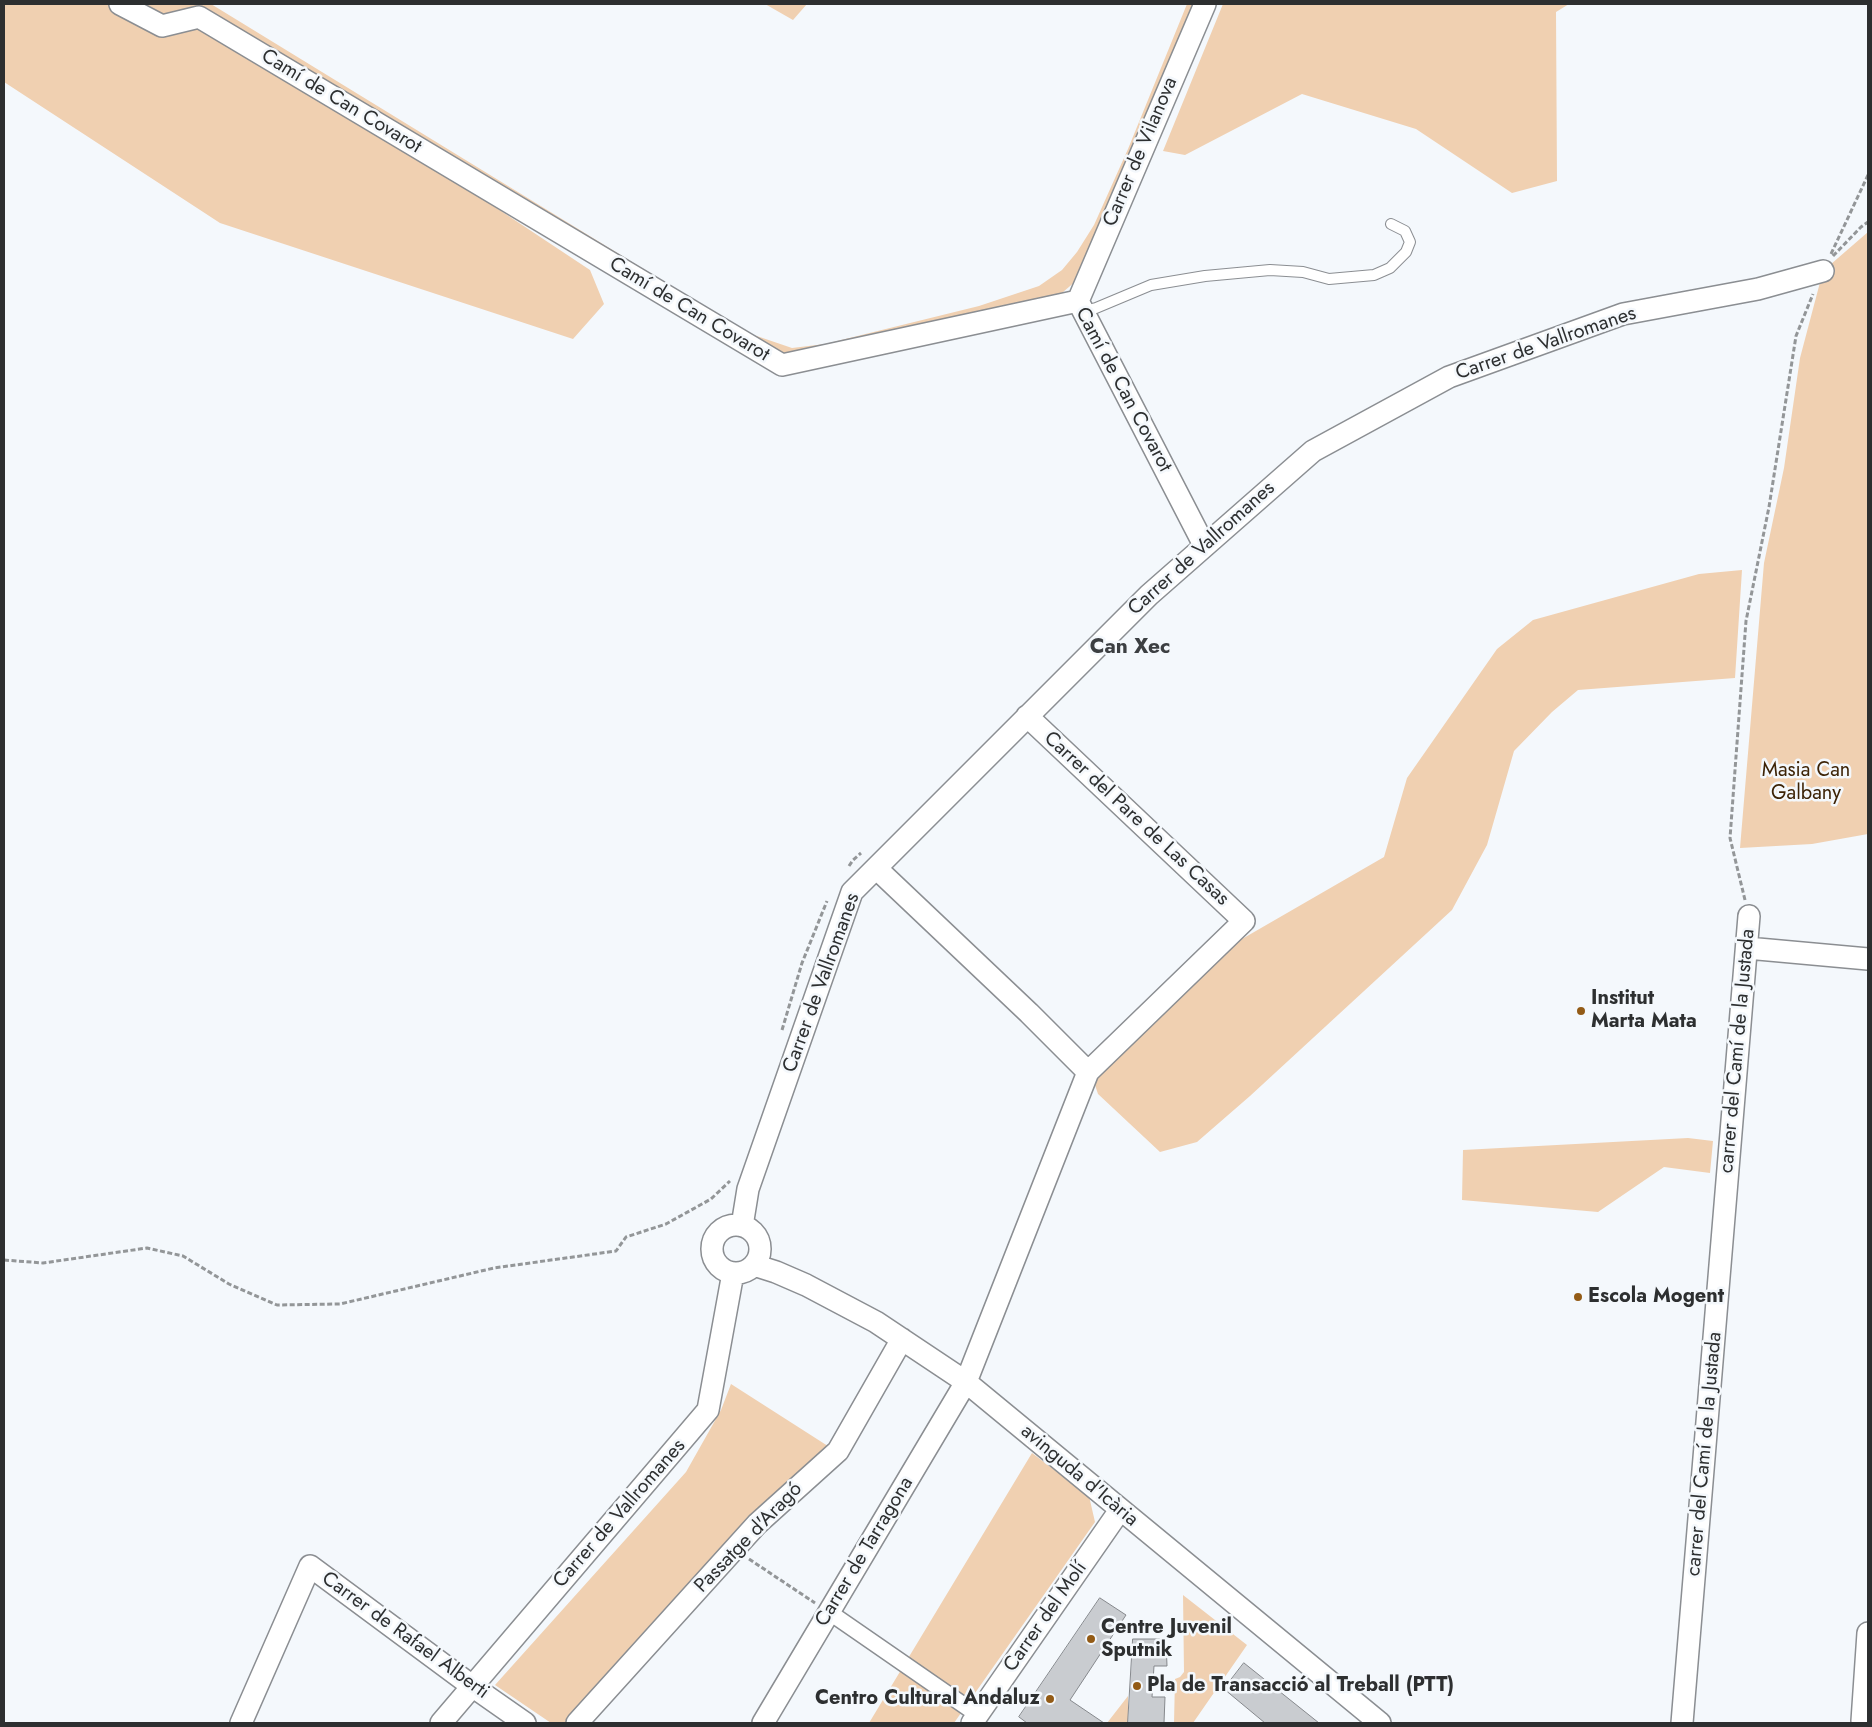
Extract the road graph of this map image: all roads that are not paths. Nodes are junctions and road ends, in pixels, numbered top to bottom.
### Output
1 (120, 4) edge
2 (1205, 4) edge
3 (1391, 224) dead end
4 (1822, 271) road end
5 (1081, 306) junction
6 (1204, 545) junction
7 (1028, 716) junction
8 (876, 868) junction
9 (1749, 916) road end
10 (1746, 948) junction
11 (1868, 959) edge
12 (1088, 1072) junction
13 (742, 1226) junction
14 (754, 1265) junction
15 (733, 1273) junction
16 (902, 1339) junction
17 (966, 1382) junction
18 (1120, 1510) junction
19 (829, 1612) junction
20 (1868, 1633) edge
21 (472, 1686) junction
22 (975, 1719) edge
23 (1863, 1720) edge
24 (241, 1723) edge
25 (441, 1723) edge
26 (525, 1723) edge
27 (577, 1723) edge
28 (763, 1723) edge
29 (1380, 1723) edge
30 (1682, 1723) edge

1 - 5 street, Camí de Can Covarot
2 - 5 street, Carrer de Vilanova
3 - 5 lane
4 - 6 street, Carrer de Vallromanes
5 - 6 street, Camí de Can Covarot
6 - 7 street, Carrer de Vallromanes
7 - 8 street, Carrer de Vallromanes
7 - 12 street, Carrer del Pare de Las Casas
8 - 12 street
8 - 13 street, Carrer de Vallromanes
9 - 10 street, carrer del Camí de la Justada
10 - 11 street
10 - 30 street, carrer del Camí de la Justada
12 - 17 street, Carrer de Tarragona
13 - 14 street
13 - 15 street
14 - 15 street
14 - 16 street, avinguda d'Icària
15 - 21 street, Carrer de Vallromanes
16 - 17 street, avinguda d'Icària
16 - 27 street, Passatge d'Aragó
17 - 18 street, avinguda d'Icària
17 - 19 street, Carrer de Tarragona
18 - 22 street, Carrer del Molí
18 - 29 street, avinguda d'Icària
19 - 22 street
19 - 28 street, Carrer de Tarragona
20 - 23 street
21 - 24 street, Carrer de Rafael Alberti
21 - 25 street, Carrer de Vallromanes
21 - 26 street, Carrer de Rafael Alberti

